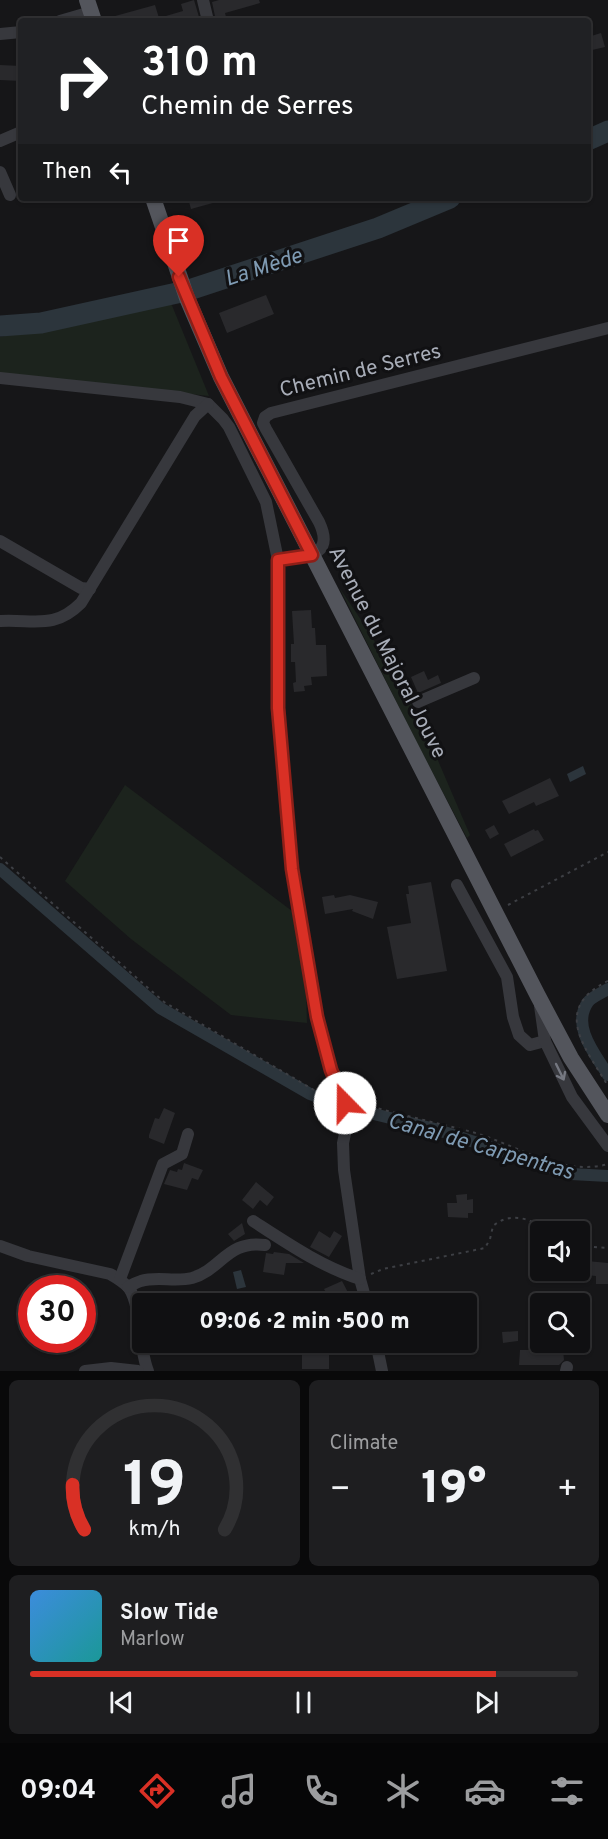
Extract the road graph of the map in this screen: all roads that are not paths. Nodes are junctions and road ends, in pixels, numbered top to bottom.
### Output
1 (203, 0) edge
2 (91, 11) edge
3 (69, 18) edge
4 (207, 18) edge
5 (18, 32) edge
6 (0, 34) edge
7 (18, 133) edge
8 (0, 141) edge
9 (0, 172) edge
10 (10, 195) dead end
11 (154, 201) edge
12 (608, 328) edge
13 (0, 378) edge
14 (208, 404) junction
15 (0, 541) edge
16 (312, 555) junction
17 (278, 560) junction
18 (90, 589) junction
19 (0, 621) edge
20 (474, 678) dead end
21 (418, 702) dead end
22 (457, 885) dead end
23 (538, 996) junction
24 (545, 1041) junction
25 (608, 1115) edge
26 (188, 1134) dead end
27 (608, 1146) edge
28 (254, 1221) dead end
29 (265, 1245) dead end
30 (0, 1246) edge
31 (360, 1279) junction
32 (124, 1283) junction
33 (363, 1293) edge
34 (378, 1353) edge
35 (86, 1371) edge
36 (138, 1371) edge
37 (148, 1371) edge
38 (382, 1371) edge

1 - 4 street
2 - 3 street
5 - 6 street
7 - 8 street
9 - 10 street
11 - 16 main road, Avenue du Majoral Jouve
12 - 16 street, Chemin de Serres
13 - 14 street
14 - 17 street
14 - 18 street
15 - 18 street
16 - 17 street
16 - 23 main road, Avenue du Majoral Jouve
17 - 31 street
18 - 19 street
20 - 21 street
22 - 24 street
23 - 24 street
23 - 25 main road, Avenue du Majoral Jouve
24 -> 27 street
26 - 32 street
28 - 31 street
29 - 32 street
30 - 32 street
31 - 33 street
32 - 37 street
34 - 38 street
35 - 36 street

